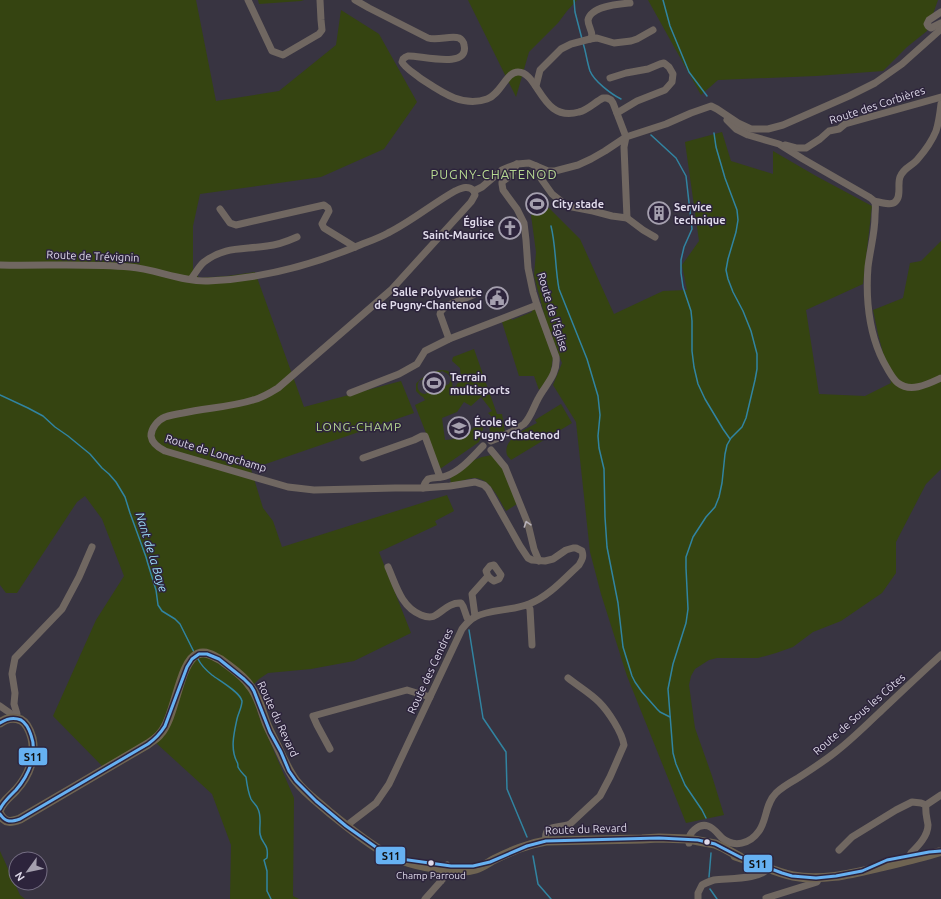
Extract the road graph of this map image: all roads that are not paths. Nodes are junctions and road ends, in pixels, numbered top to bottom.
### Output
1 (248, 0) edge
2 (320, 0) edge
3 (355, 0) edge
4 (630, 3) dead end
5 (941, 12) edge
6 (941, 23) edge
7 (941, 29) edge
8 (653, 30) dead end
9 (587, 39) junction
10 (610, 78) dead end
11 (536, 86) junction
12 (941, 97) edge
13 (941, 104) edge
14 (717, 109) junction
15 (617, 113) junction
16 (626, 137) junction
17 (779, 144) junction
18 (517, 164) junction
19 (536, 166) junction
20 (474, 191) junction
21 (874, 201) junction
22 (220, 209) dead end
23 (627, 218) junction
24 (297, 237) dead end
25 (655, 237) dead end
26 (355, 247) junction
27 (0, 265) edge
28 (191, 280) junction
29 (473, 295) dead end
30 (537, 305) junction
31 (449, 339) junction
32 (941, 378) edge
33 (350, 393) dead end
34 (489, 446) junction
35 (364, 458) dead end
36 (437, 477) junction
37 (426, 488) junction
38 (92, 547) dead end
39 (539, 561) junction
40 (388, 567) dead end
41 (488, 576) dead end
42 (528, 605) junction
43 (475, 616) junction
44 (469, 621) junction
45 (532, 645) dead end
46 (941, 655) edge
47 (568, 678) dead end
48 (430, 697) junction
49 (0, 706) edge
50 (14, 718) junction
51 (0, 723) edge
52 (330, 749) dead end
53 (941, 795) edge
54 (926, 805) junction
55 (0, 809) edge
56 (0, 814) edge
57 (346, 826) junction
58 (546, 841) junction
59 (693, 841) junction
60 (839, 850) dead end
61 (940, 852) edge
62 (910, 858) junction
63 (764, 867) junction
64 (447, 868) junction
65 (819, 878) junction
66 (766, 898) dead end
67 (425, 899) edge
68 (698, 899) edge

1 - 2 street
3 - 11 street
4 - 9 street
5 - 6 street
7 - 14 street
8 - 9 street
9 - 11 street
10 - 15 street
11 - 15 street
12 - 17 street, Route des Corbières
13 - 21 street
14 - 16 street
14 - 17 street
15 - 16 street
16 - 19 street
16 - 23 street
17 - 21 street
18 - 19 street
18 - 20 street
18 - 30 street, Route de l'Église
19 - 23 street
20 - 26 street, Route de Trévignin
20 - 37 street, Route de Longchamp
21 - 32 street
22 - 26 street
23 - 25 street
24 - 28 street
26 - 28 street, Route de Trévignin
27 - 28 street, Route de Trévignin
29 - 31 street
30 - 31 street
30 - 34 street, Route de l'Église
31 - 33 street
34 - 36 street, Route de l'Église
39 -> 34 street
35 - 36 street
36 - 37 street
37 - 39 street, Route de Longchamp
38 - 50 street
39 - 42 street, Route des Cendres
40 - 44 street
41 - 43 street
42 - 43 street, Route des Cendres
42 - 45 street
43 - 44 street, Route des Cendres
44 - 48 street, Route des Cendres
46 - 59 street, Route de Sous les Côtes
47 - 58 street
48 - 52 street
48 - 57 street, Route des Cendres
49 - 50 street
50 - 51 main road
50 - 55 main road
53 - 54 street
54 - 60 street
54 - 62 street
56 - 57 main road, Route du Revard
57 - 64 main road, Route du Revard
58 - 59 main road, Route du Revard
58 - 64 main road, Route du Revard
59 - 63 main road, Route du Revard
61 - 62 main road, Route du Revard
62 - 65 main road, Route du Revard
63 - 65 main road, Route du Revard
63 - 68 street
64 - 67 street
65 - 66 street

